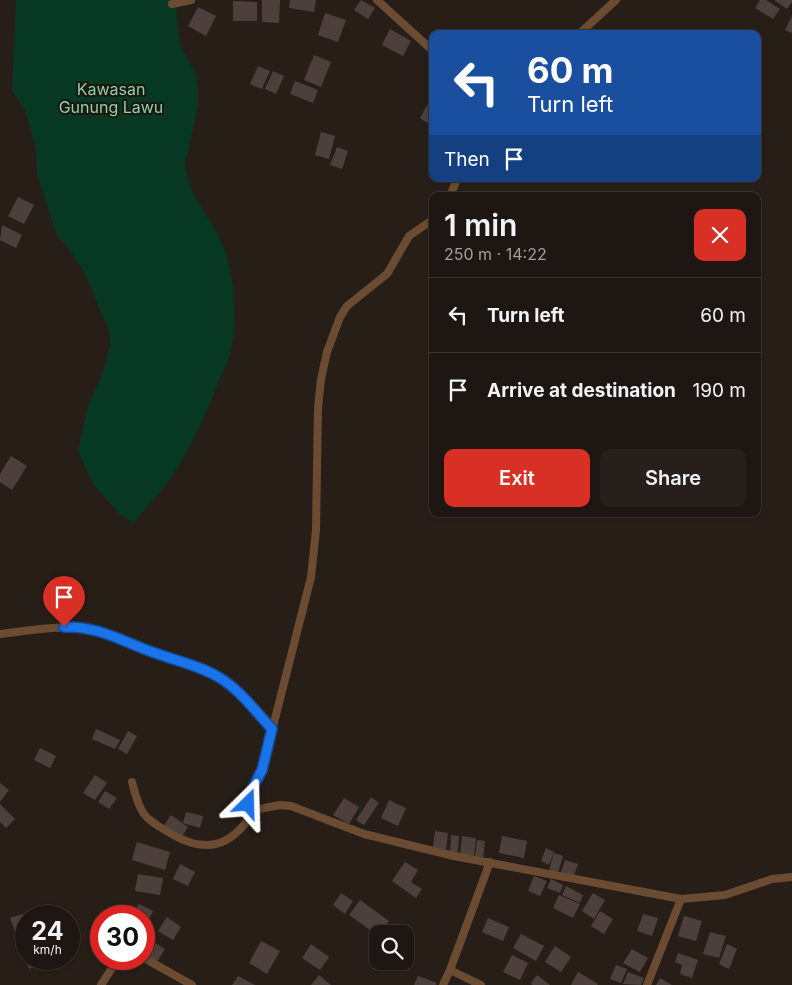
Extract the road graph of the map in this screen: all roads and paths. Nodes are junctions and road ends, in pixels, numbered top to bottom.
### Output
1 (191, 0) edge
2 (376, 0) edge
3 (616, 0) edge
4 (172, 4) dead end
5 (583, 30) edge
6 (429, 47) edge
7 (429, 222) edge
8 (0, 634) edge
9 (272, 729) junction
10 (132, 782) dead end
11 (254, 810) junction
12 (490, 862) junction
13 (792, 877) edge
14 (681, 899) junction
15 (155, 964) edge
16 (111, 970) edge
17 (450, 970) junction
18 (101, 985) edge
19 (192, 985) edge
20 (443, 985) edge
21 (481, 985) edge
22 (647, 985) edge

1 - 4 street
2 - 6 street
3 - 5 street
7 - 9 street
8 - 9 street
9 - 11 street
10 - 11 street
11 - 12 street
12 - 14 street
12 - 17 street
13 - 14 street
14 - 22 street
15 - 19 street
16 - 18 street
17 - 20 street
17 - 21 street

